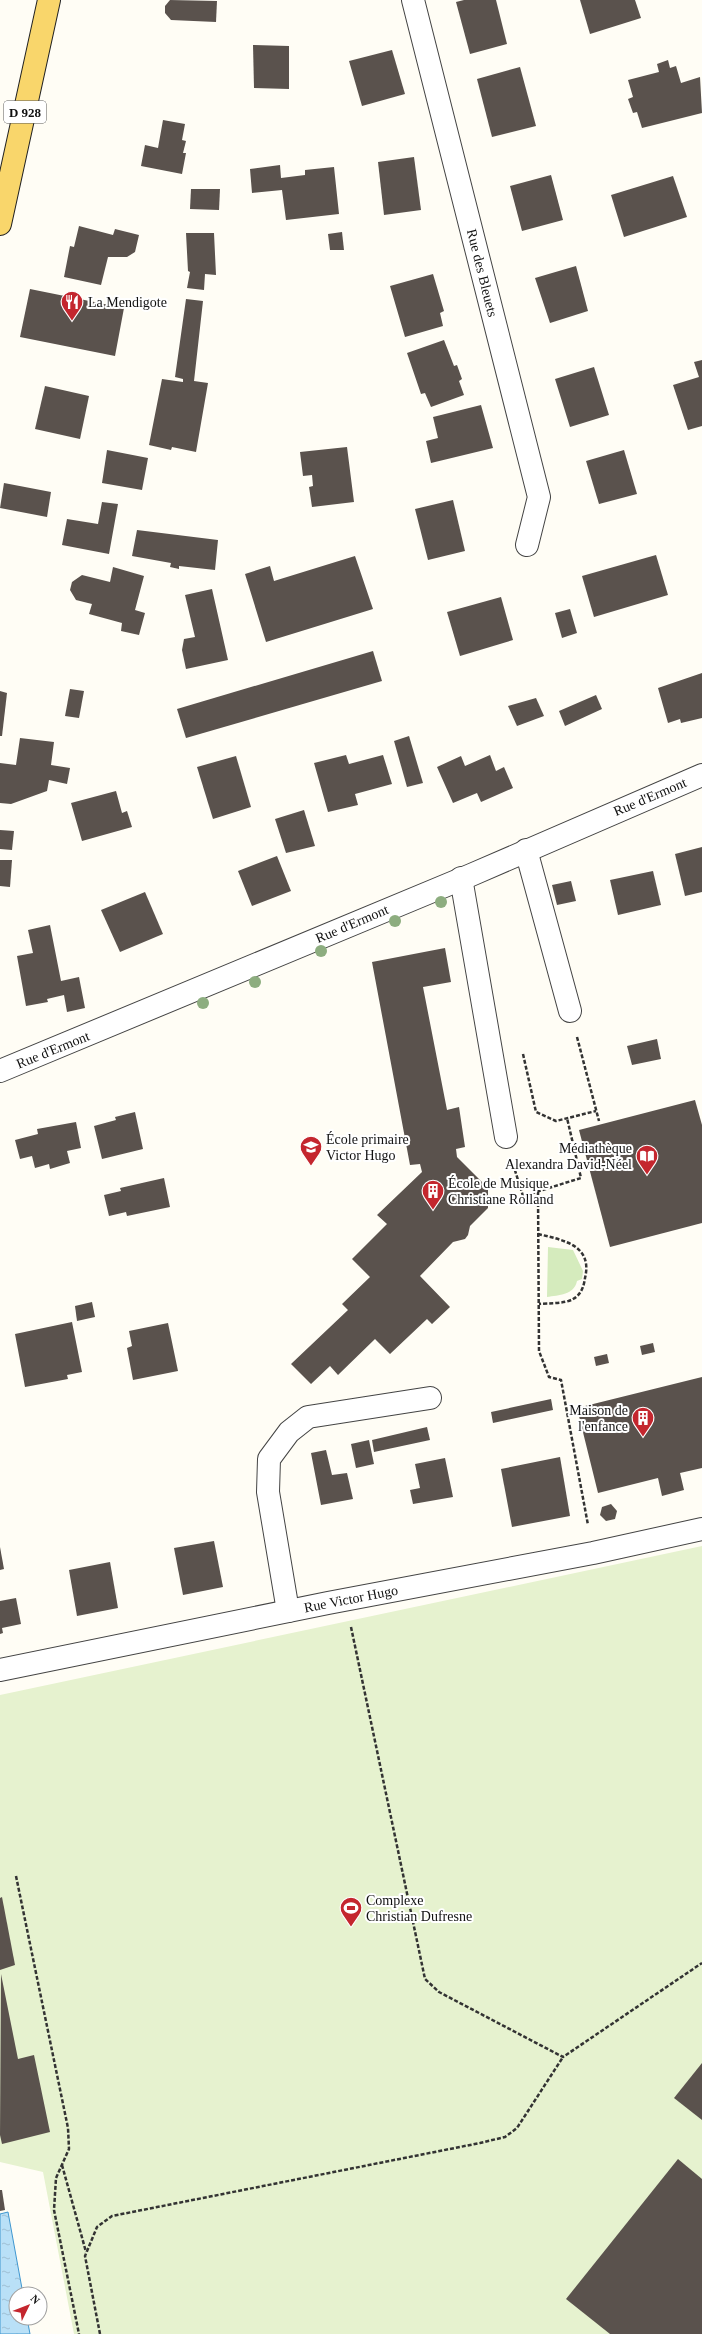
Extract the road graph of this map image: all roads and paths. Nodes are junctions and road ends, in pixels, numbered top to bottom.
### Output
1 (49, 0) edge
2 (413, 0) edge
3 (0, 224) edge
4 (526, 545) dead end
5 (702, 775) edge
6 (526, 850) junction
7 (461, 878) junction
8 (570, 1011) joint
9 (522, 1050) dead end
10 (0, 1071) edge
11 (596, 1111) junction
12 (567, 1118) junction
13 (599, 1121) dead end
14 (506, 1137) joint
15 (538, 1191) junction
16 (538, 1234) junction
17 (539, 1304) junction
18 (430, 1398) dead end
19 (702, 1529) edge
20 (593, 1553) junction
21 (345, 1599) junction
22 (288, 1611) junction
23 (0, 1670) edge
24 (16, 1876) dead end
25 (702, 1962) edge
26 (563, 2057) junction
27 (61, 2164) junction
28 (86, 2253) junction
29 (79, 2334) edge
30 (100, 2334) edge

1 - 3 main road, D 928
2 - 4 street, Rue des Bleuets
5 - 6 street, Rue d'Ermont
6 - 7 street, Rue d'Ermont
6 - 8 street
7 - 10 street, Rue d'Ermont
7 - 14 street
8 - 11 path
9 - 12 path
11 - 12 path
11 - 13 path
12 - 15 path
14 - 15 path
15 - 16 path
16 - 17 path
16 - 17 path
17 - 20 path
18 - 22 street
19 - 20 street, Rue Victor Hugo
20 - 21 street, Rue Victor Hugo
21 - 22 street, Rue Victor Hugo
21 - 26 path
22 - 23 street, Rue Victor Hugo
24 - 27 path
25 - 26 path
26 - 28 path
27 - 28 path
27 - 29 path
28 - 30 path

